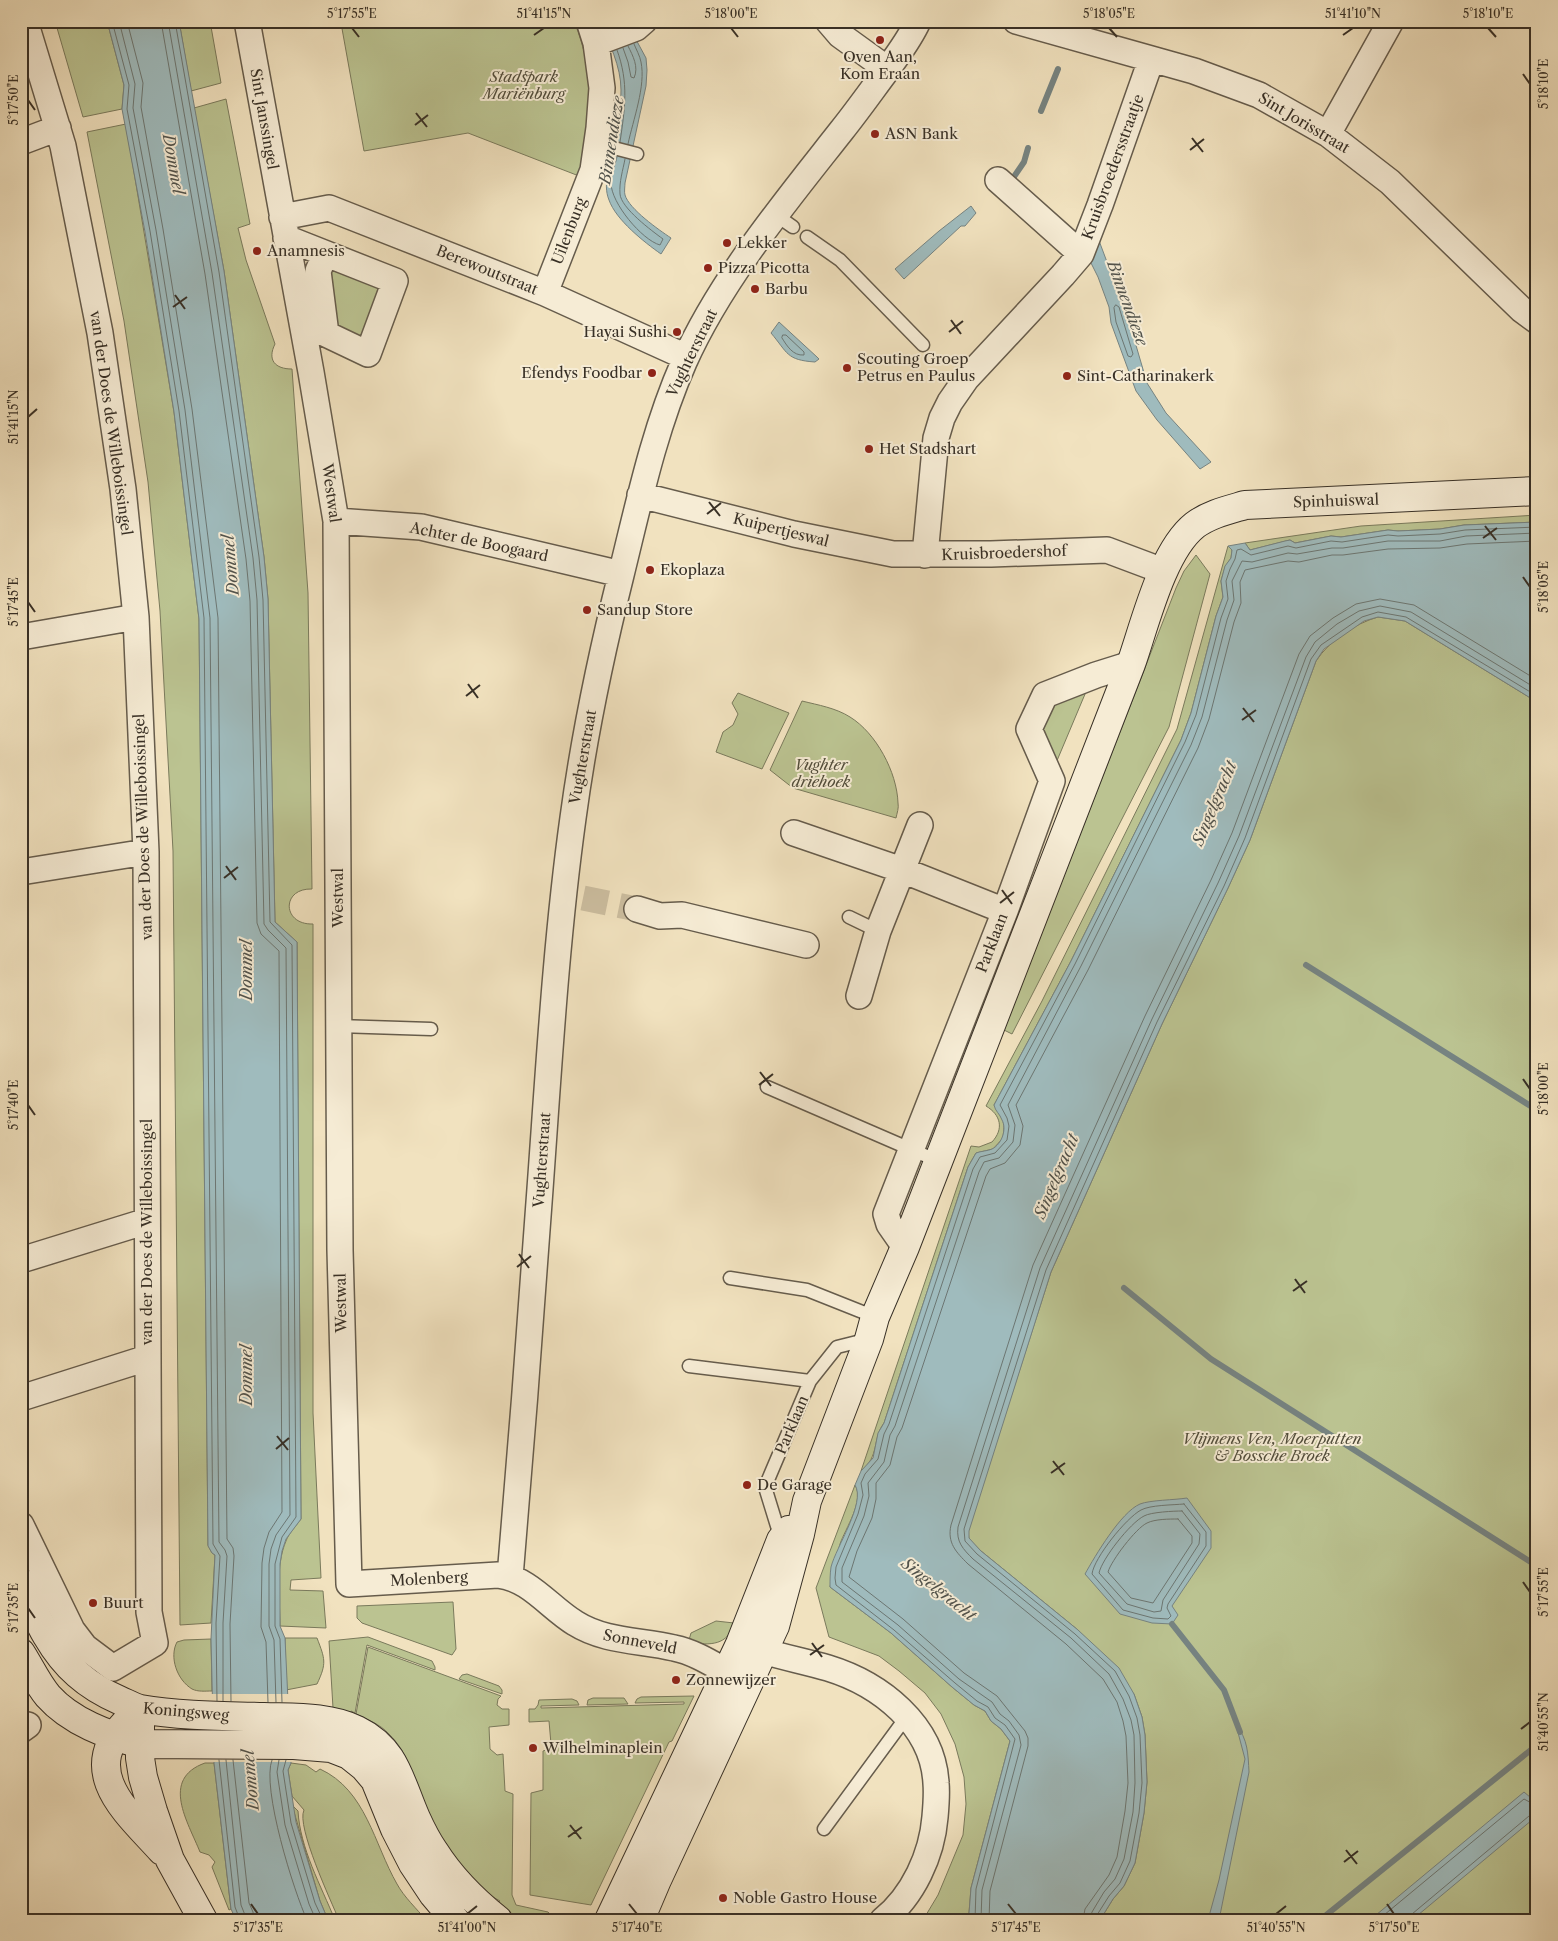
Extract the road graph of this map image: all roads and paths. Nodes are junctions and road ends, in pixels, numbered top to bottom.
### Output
1 (25, 21) edge
2 (247, 21) edge
3 (828, 21) edge
4 (918, 21) edge
5 (1016, 21) edge
6 (1392, 21) edge
7 (640, 25) edge
8 (597, 35) edge
9 (1151, 60) junction
10 (887, 69) junction
11 (58, 128) junction
12 (1328, 134) junction
13 (21, 142) edge
14 (603, 146) junction
15 (637, 154) dead end
16 (998, 180) dead end
17 (284, 228) junction
18 (806, 236) dead end
19 (1081, 254) junction
20 (325, 255) dead end
21 (545, 293) junction
22 (1537, 321) edge
23 (923, 345) dead end
24 (686, 357) junction
25 (1537, 491) edge
26 (640, 495) junction
27 (336, 521) junction
28 (925, 555) junction
29 (1163, 571) junction
30 (621, 574) junction
31 (136, 617) junction
32 (21, 637) edge
33 (1131, 664) junction
34 (920, 825) dead end
35 (794, 833) dead end
36 (146, 852) junction
37 (902, 870) junction
38 (21, 872) edge
39 (637, 909) tunnel mouth
40 (1005, 911) junction
41 (849, 917) dead end
42 (878, 931) junction
43 (806, 945) dead end
44 (859, 996) dead end
45 (338, 1026) junction
46 (431, 1029) dead end
47 (767, 1087) dead end
48 (912, 1149) junction
49 (938, 1161) junction
50 (147, 1222) junction
51 (905, 1247) junction
52 (21, 1260) edge
53 (730, 1278) dead end
54 (872, 1328) junction
55 (147, 1358) junction
56 (689, 1366) dead end
57 (810, 1381) junction
58 (21, 1398) edge
59 (807, 1501) junction
60 (21, 1524) edge
61 (781, 1540) junction
62 (510, 1577) junction
63 (21, 1582) edge
64 (348, 1584) joint
65 (752, 1648) junction
66 (21, 1653) edge
67 (738, 1678) junction
68 (139, 1708) junction
69 (907, 1716) junction
70 (114, 1735) junction
71 (140, 1744) junction
72 (824, 1829) dead end
73 (170, 1860) junction
74 (203, 1920) edge
75 (455, 1920) edge
76 (498, 1920) edge
77 (609, 1920) edge
78 (640, 1920) edge
79 (883, 1920) edge

1 - 11 street, van der Does de Willeboissingel
2 - 17 street, Sint Janssingel
3 - 10 street
4 - 10 street, Vughterstraat
5 - 9 street, Sint Jorisstraat
6 - 12 street
7 - 8 street
8 - 14 street, Uilenburg
9 - 12 street, Sint Jorisstraat
9 - 19 street, Kruisbroedersstraatje
10 - 24 street, Vughterstraat
11 - 13 street
11 - 31 street, van der Does de Willeboissingel
12 - 22 street, Sint Jorisstraat
14 - 15 lane
14 - 21 street, Uilenburg
16 - 19 street, Kruisbroedersstraatje
17 - 20 street
17 - 21 street, Berewoutstraat
17 - 27 street, Westwal
18 - 23 lane
19 - 28 street, Kruisbroedershof
21 - 24 street, Berewoutstraat
24 - 26 street, Vughterstraat
25 - 29 main road, Spinhuiswal
26 - 28 street, Kuipertjeswal
26 - 30 street, Vughterstraat
27 - 30 street, Achter de Boogaard
27 - 45 street, Westwal
28 - 29 street, Kruisbroedershof
29 - 33 main road, Parklaan
30 - 62 street, Vughterstraat
31 - 32 street
31 - 36 street, van der Does de Willeboissingel
33 - 40 street, Parklaan
33 - 49 main road, Parklaan
34 - 37 street
35 - 37 street
36 - 38 street
36 - 50 street, van der Does de Willeboissingel
37 - 40 street
37 - 42 street
39 - 43 street
40 - 48 street, Parklaan
41 - 42 lane
42 - 44 street
45 - 46 lane
45 - 64 street, Westwal
47 - 48 lane
48 - 49 lane
48 - 51 street, Parklaan
49 - 51 main road, Parklaan
50 - 52 street
50 - 55 street, van der Does de Willeboissingel
51 - 54 main road, Parklaan
53 - 54 lane
54 - 57 lane, Parklaan
54 - 59 main road, Parklaan
55 - 58 street
55 - 60 street, van der Does de Willeboissingel
56 - 57 lane
57 - 61 lane, Parklaan
59 - 61 main road
59 - 65 main road
61 - 65 main road
62 - 64 street, Molenberg
62 - 67 street, Sonneveld
63 - 68 main road, Koningsweg
65 - 67 main road
65 - 69 street
66 - 70 main road, Koningsweg
67 - 77 main road
67 - 78 main road
68 - 70 main road
68 - 71 main road
68 - 76 main road, Koningsweg
69 - 72 lane
69 - 79 street
70 - 71 main road, Koningsweg
70 - 73 main road
71 - 73 main road
71 - 75 main road, Koningsweg
73 - 74 main road

